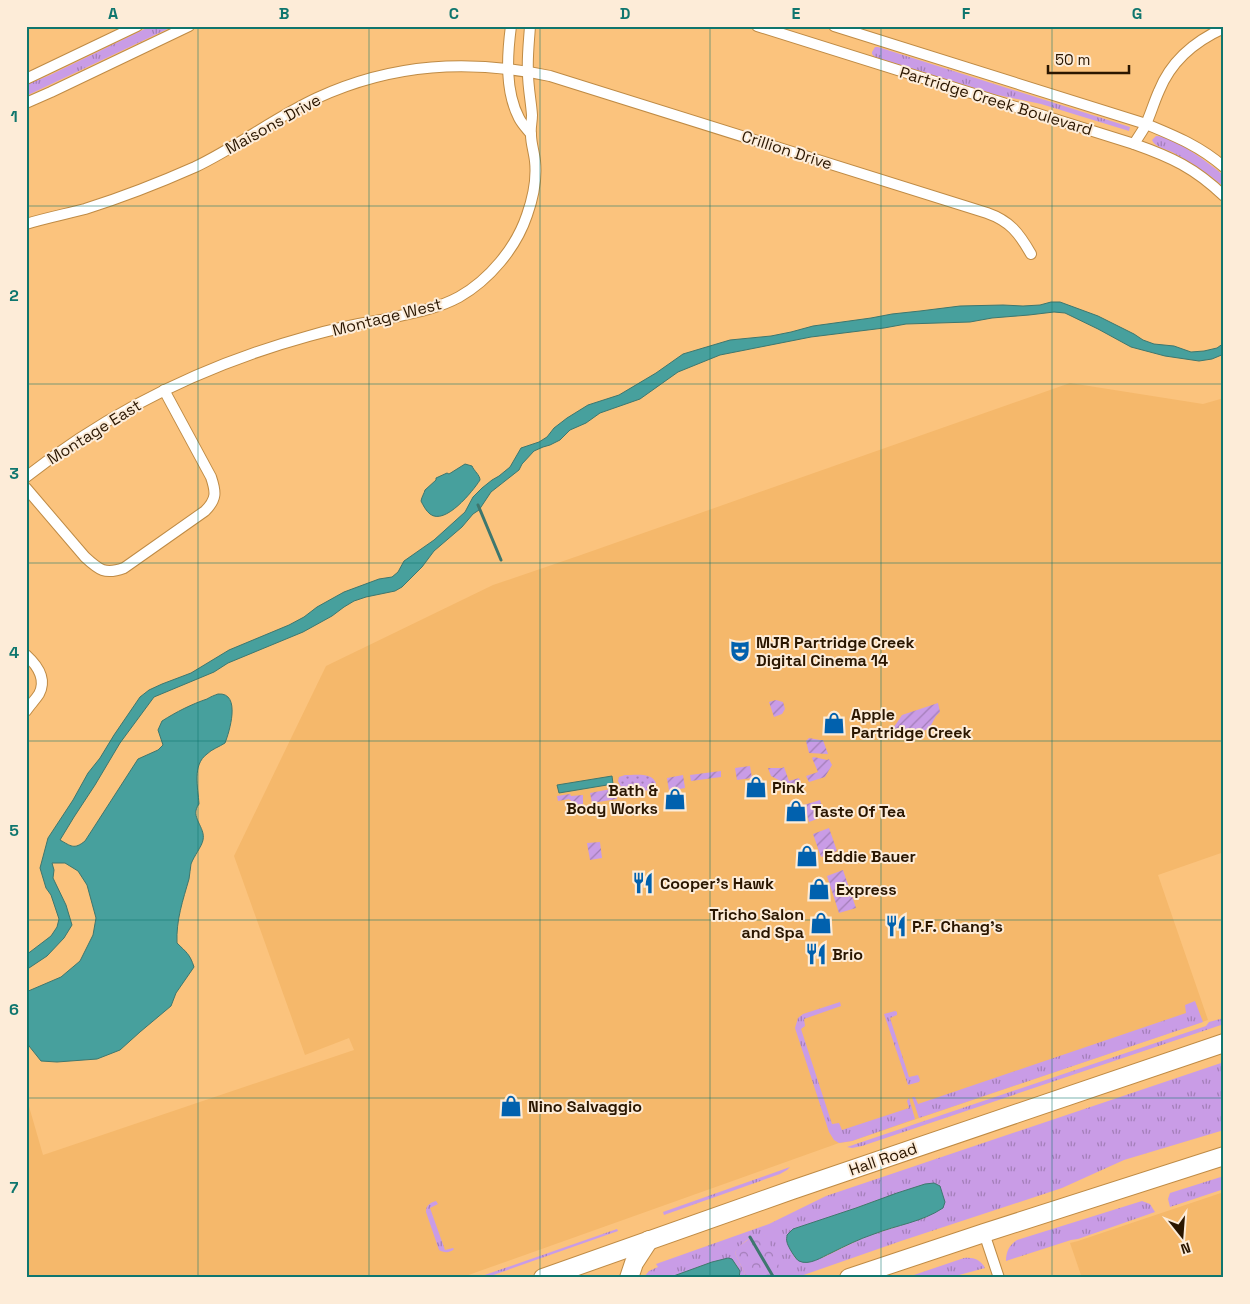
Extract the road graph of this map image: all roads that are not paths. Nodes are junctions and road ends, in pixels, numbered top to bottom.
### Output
1 (137, 26) edge
2 (188, 26) edge
3 (511, 26) edge
4 (530, 26) edge
5 (757, 26) edge
6 (834, 26) edge
7 (1224, 28) edge
8 (509, 68) junction
9 (528, 72) junction
10 (26, 78) edge
11 (26, 103) edge
12 (1146, 124) junction
13 (530, 134) junction
14 (1134, 144) junction
15 (1224, 166) edge
16 (1224, 196) edge
17 (26, 224) edge
18 (1031, 254) dead end
19 (164, 390) junction
20 (26, 477) edge
21 (26, 488) edge
22 (26, 655) edge
23 (26, 711) edge
24 (1224, 1043) edge
25 (1224, 1156) edge
26 (984, 1233) junction
27 (649, 1240) junction
28 (543, 1278) edge
29 (629, 1278) edge
30 (849, 1278) edge
31 (1000, 1278) edge

1 - 10 street
2 - 11 street
3 - 8 street, Montage West
4 - 9 street, Montage West
5 - 14 street, Partridge Creek Boulevard
6 - 12 street, Partridge Creek Boulevard
7 - 12 street
8 - 9 street, Maisons Drive
8 - 13 street, Montage West
8 - 17 street, Maisons Drive
9 - 13 street, Montage West
9 - 18 street, Crillion Drive
12 - 14 street
12 - 15 street, Partridge Creek Boulevard
13 - 19 street, Montage West
14 - 16 street, Partridge Creek Boulevard
19 - 20 street, Montage East
19 - 21 street
22 - 23 street
24 - 27 highway, Hall Road
25 - 26 highway
26 - 30 highway
26 - 31 street
27 - 28 highway, Hall Road
27 - 29 highway

